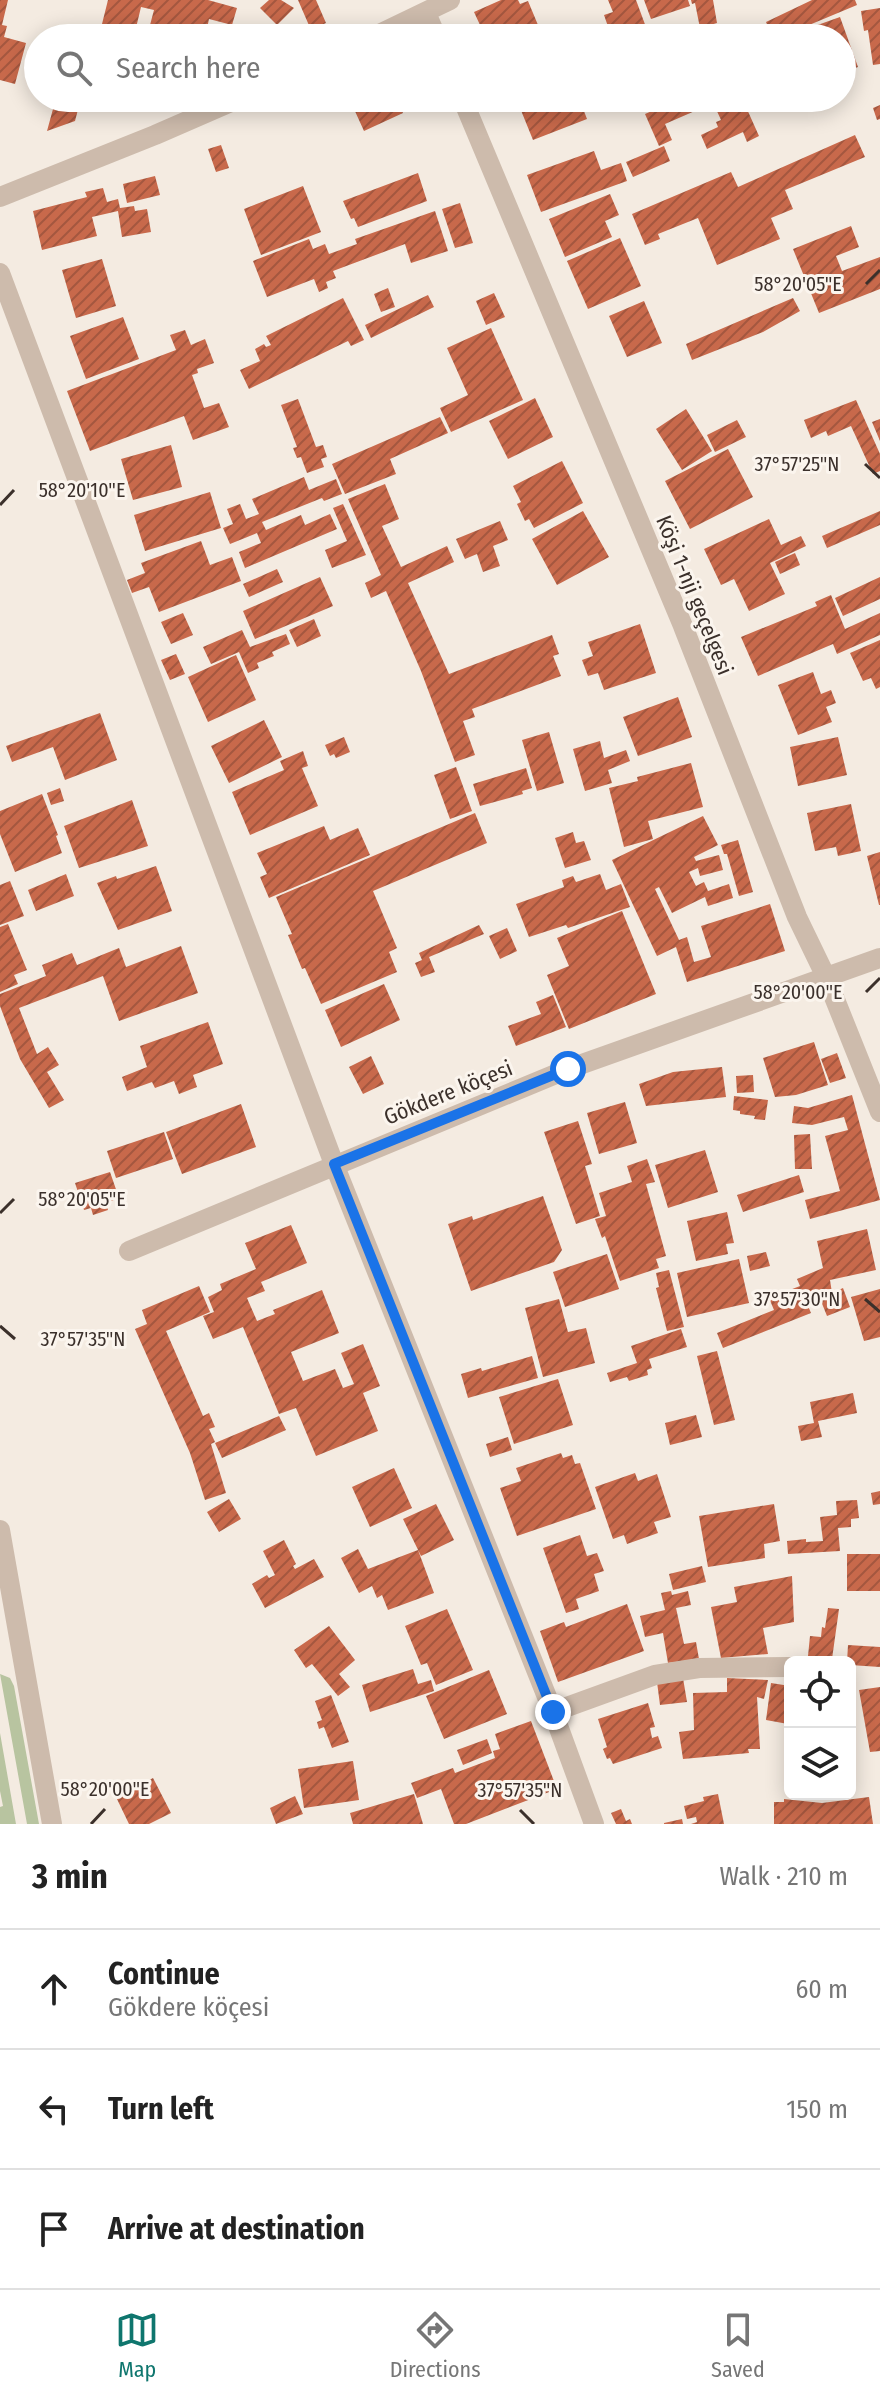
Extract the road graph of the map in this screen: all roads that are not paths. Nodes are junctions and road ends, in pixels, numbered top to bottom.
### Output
1 (450, 0) edge
2 (426, 13) junction
3 (402, 24) edge
4 (431, 24) edge
5 (208, 112) edge
6 (468, 112) edge
7 (0, 197) edge
8 (0, 273) edge
9 (880, 958) edge
10 (826, 977) junction
11 (880, 1112) edge
12 (334, 1164) junction
13 (129, 1251) dead end
14 (0, 1530) edge
15 (784, 1667) edge
16 (553, 1712) junction
17 (52, 1824) edge
18 (594, 1824) edge

1 - 2 street
2 - 3 street
2 - 4 street
5 - 7 street
6 - 10 street, Köşi 1-nji geçelgesi
8 - 12 street
9 - 10 street, Gökdere köçesi
10 - 11 street, Köşi 1-nji geçelgesi
10 - 12 street, Gökdere köçesi
12 - 13 street, Gökdere köçesi
12 - 16 street
14 - 17 street
15 - 16 street
16 - 18 street

